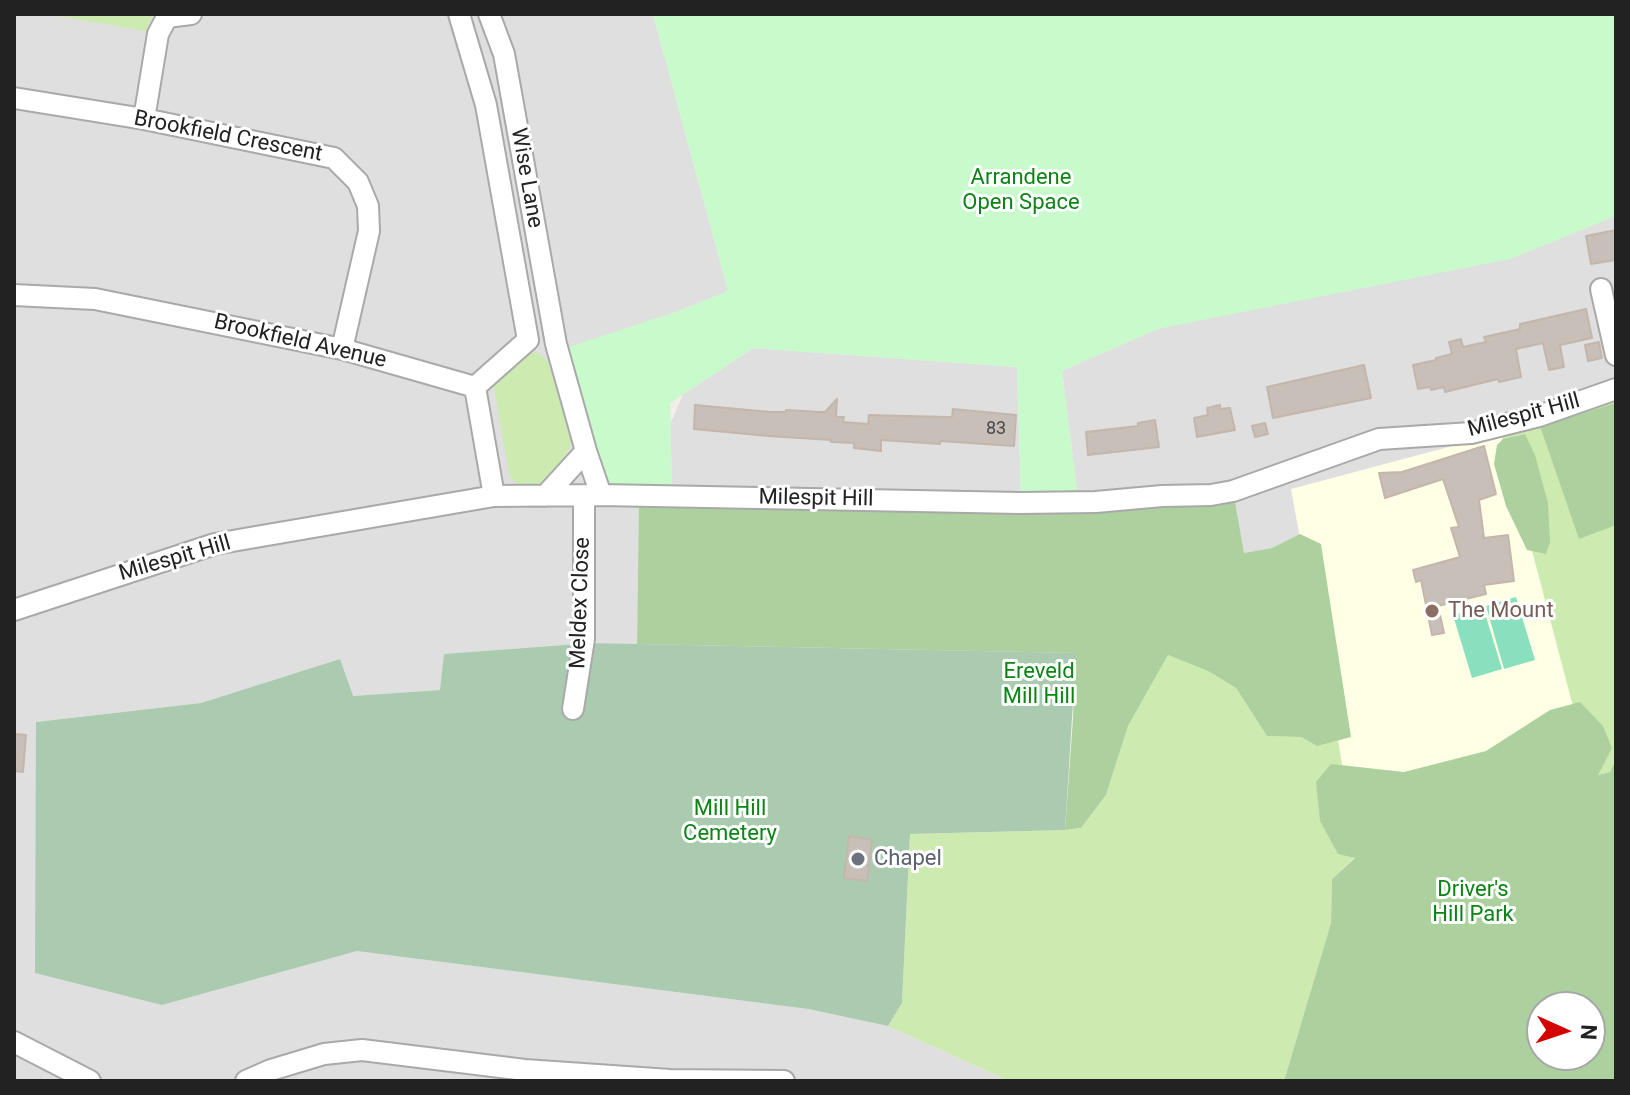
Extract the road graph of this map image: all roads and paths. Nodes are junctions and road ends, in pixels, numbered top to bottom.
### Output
1 (191, 14) edge
2 (459, 14) edge
3 (489, 14) edge
4 (14, 98) edge
5 (144, 119) junction
6 (1601, 289) dead end
7 (14, 295) edge
8 (528, 340) junction
9 (556, 344) junction
10 (342, 349) junction
11 (1616, 355) edge
12 (475, 387) junction
13 (1616, 389) edge
14 (586, 451) junction
15 (494, 496) junction
16 (545, 496) junction
17 (592, 496) junction
18 (14, 610) edge
19 (573, 709) dead end
20 (14, 1042) edge
21 (270, 1075) edge
22 (670, 1080) edge
23 (90, 1081) edge
24 (246, 1081) edge
25 (784, 1081) edge

1 - 5 street
2 - 8 street, Wise Lane
3 - 9 street, Wise Lane
4 - 5 street, Brookfield Crescent
5 - 10 street, Brookfield Crescent
6 - 11 street
7 - 10 street, Brookfield Avenue
8 - 9 street
8 - 12 street
9 - 14 street, Wise Lane
10 - 12 street, Brookfield Avenue
12 - 15 street
13 - 17 street, Milespit Hill
14 - 16 street
14 - 17 street, Wise Lane
15 - 16 street, Milespit Hill
15 - 18 street, Milespit Hill
16 - 17 street, Milespit Hill
17 - 19 street, Meldex Close
20 - 23 street
21 - 22 street
21 - 24 street
22 - 25 street

